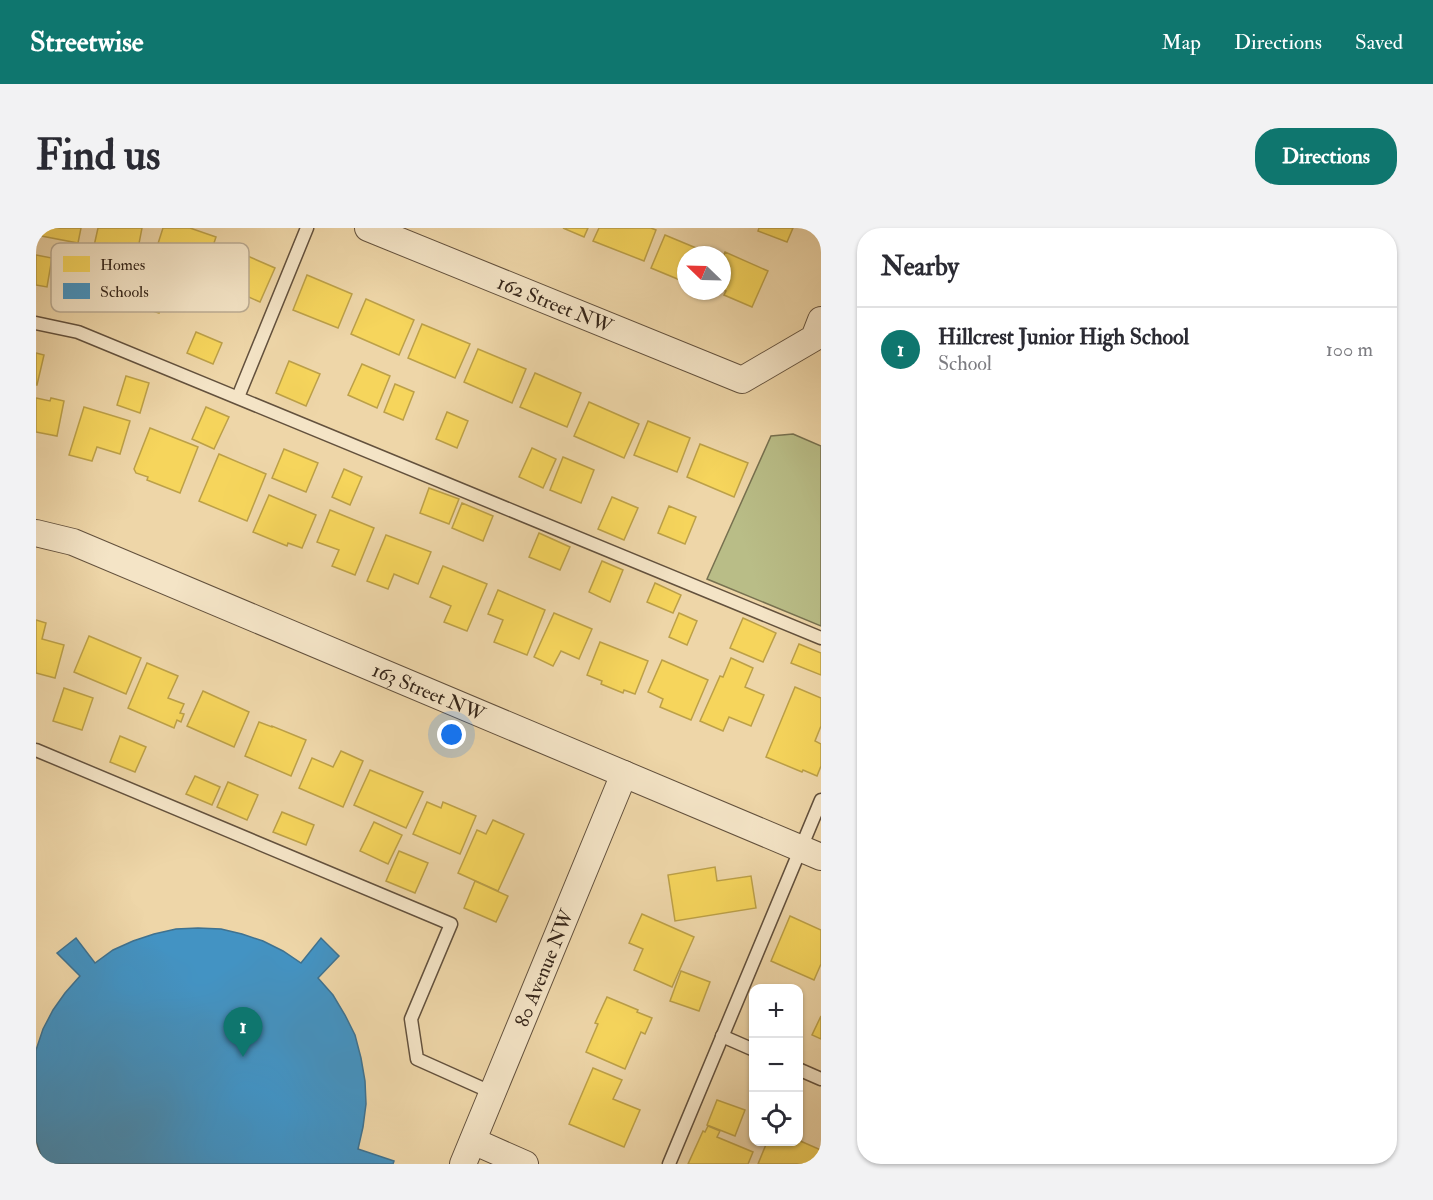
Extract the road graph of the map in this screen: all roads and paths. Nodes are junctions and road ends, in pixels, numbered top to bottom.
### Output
1 (307, 228) edge
2 (368, 228) edge
3 (821, 321) edge
4 (36, 323) edge
5 (238, 398) junction
6 (36, 533) edge
7 (821, 638) edge
8 (36, 750) edge
9 (624, 774) junction
10 (821, 800) edge
11 (811, 853) edge
12 (722, 1036) junction
13 (749, 1048) edge
14 (803, 1071) edge
15 (821, 1079) edge
16 (493, 1093) junction
17 (468, 1153) edge
18 (525, 1164) edge
19 (669, 1164) edge

1 - 5 lane
2 - 3 street, 162 Street NW
4 - 5 lane
5 - 7 lane
6 - 9 street, 163 Street NW
8 - 16 lane
9 - 11 street, 163 Street NW
9 - 16 street, 80 Avenue NW
10 - 11 lane
11 - 12 lane
12 - 13 lane
12 - 19 lane
14 - 15 lane
16 - 17 street, 80 Avenue NW
17 - 18 street

